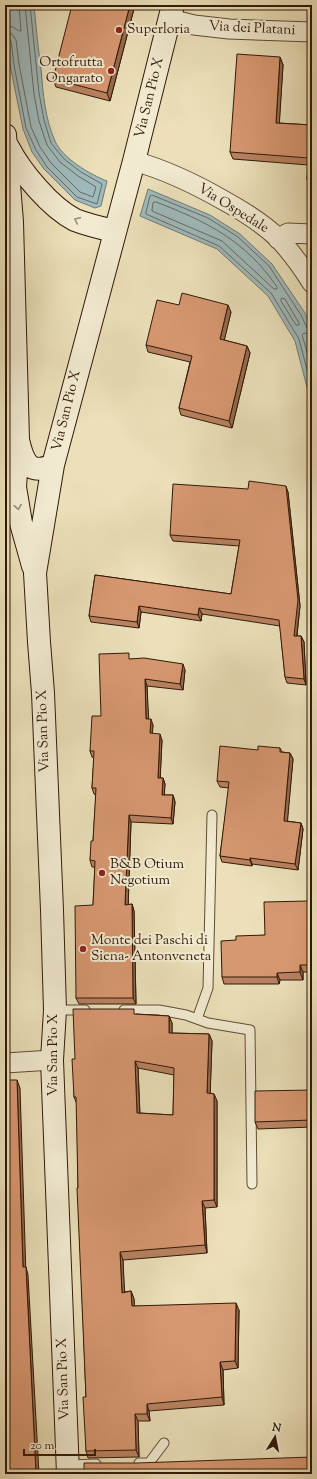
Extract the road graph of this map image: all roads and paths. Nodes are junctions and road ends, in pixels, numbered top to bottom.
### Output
1 (172, 12) edge
2 (312, 32) edge
3 (6, 139) edge
4 (134, 161) junction
5 (49, 200) junction
6 (11, 208) junction
7 (114, 231) junction
8 (312, 234) edge
9 (278, 239) junction
10 (312, 283) edge
11 (18, 440) junction
12 (53, 465) junction
13 (35, 574) junction
14 (212, 815) dead end
15 (54, 1010) junction
16 (93, 1010) edge
17 (115, 1010) edge
18 (197, 1019) junction
19 (52, 1060) junction
20 (5, 1063) edge
21 (252, 1184) dead end
22 (164, 1443) dead end
23 (106, 1464) edge
24 (128, 1464) edge
25 (68, 1470) edge

1 - 2 street, Via dei Platani
1 - 4 street, Via San Pio X
3 - 5 street
3 - 6 street
4 - 7 street, Via San Pio X
4 - 9 street, Via Ospedale
5 - 6 street
7 -> 5 street
6 - 11 street
7 - 12 street, Via San Pio X
8 - 9 street
9 - 10 street, Via Ospedale
11 - 12 street
11 -> 13 street
12 - 13 street, Via San Pio X
13 - 15 street, Via San Pio X
14 - 18 lane
15 - 16 lane
15 - 19 street, Via San Pio X
17 - 18 lane
18 - 21 lane
19 - 20 street
19 - 25 street, Via San Pio X
22 - 24 lane
23 - 25 lane

